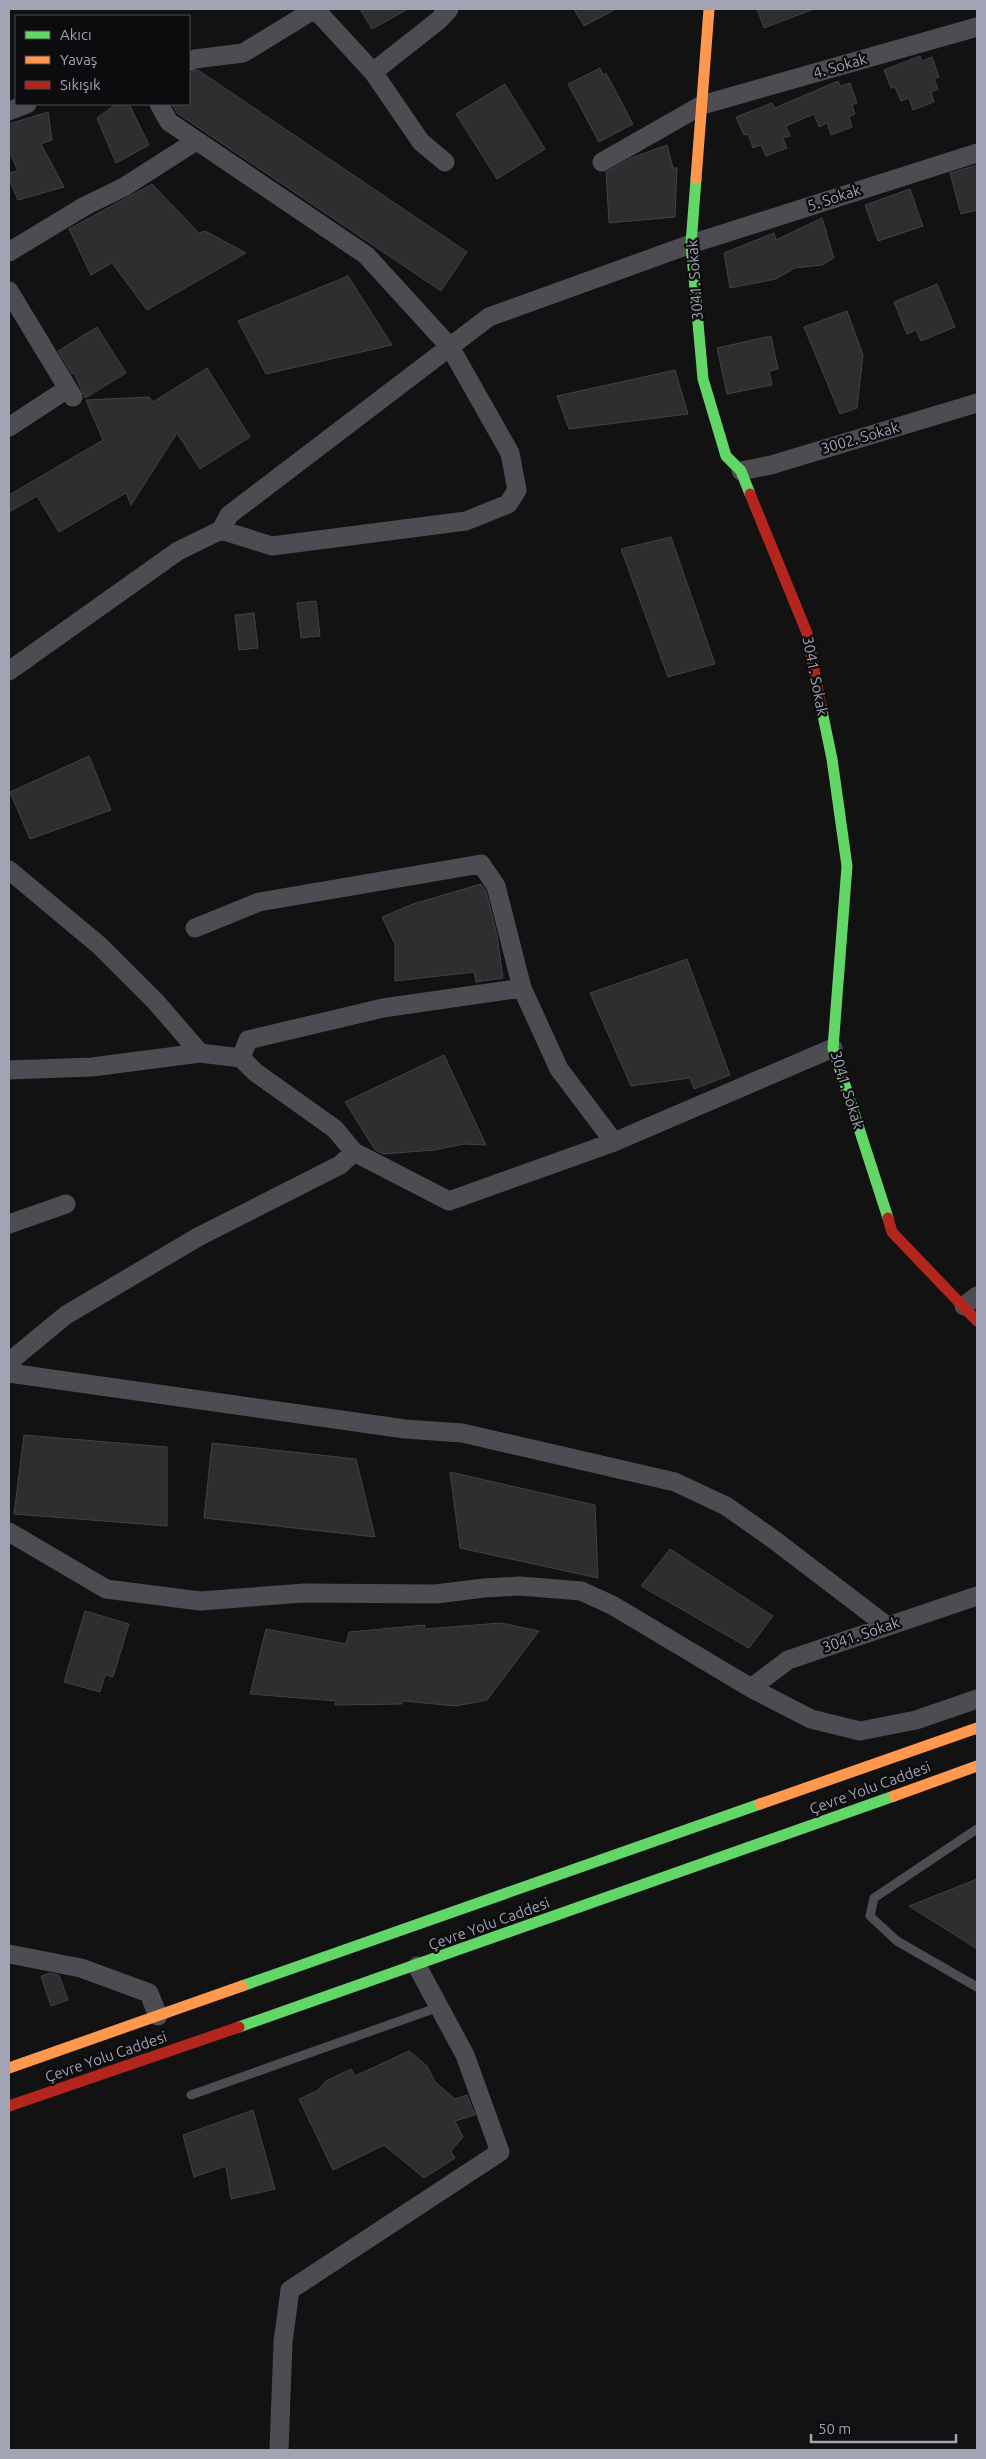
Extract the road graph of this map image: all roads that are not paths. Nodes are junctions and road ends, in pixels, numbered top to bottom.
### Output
1 (315, 9) edge
2 (449, 9) edge
3 (709, 9) edge
4 (977, 27) edge
5 (190, 62) edge
6 (373, 72) junction
7 (24, 105) edge
8 (160, 105) edge
9 (702, 105) junction
10 (9, 111) edge
11 (196, 141) junction
12 (977, 152) edge
13 (445, 162) dead end
14 (602, 162) dead end
15 (691, 244) junction
16 (9, 252) edge
17 (9, 292) edge
18 (450, 347) junction
19 (977, 402) edge
20 (9, 427) edge
21 (741, 471) junction
22 (221, 530) junction
23 (9, 671) edge
24 (9, 870) edge
25 (195, 928) dead end
26 (522, 988) junction
27 (833, 1048) junction
28 (200, 1053) junction
29 (241, 1058) junction
30 (9, 1070) edge
31 (614, 1142) junction
32 (354, 1152) junction
33 (66, 1204) dead end
34 (9, 1224) edge
35 (971, 1301) edge
36 (977, 1321) edge
37 (9, 1362) edge
38 (9, 1373) edge
39 (9, 1532) edge
40 (977, 1596) edge
41 (887, 1626) junction
42 (752, 1688) junction
43 (977, 1699) edge
44 (977, 1728) edge
45 (977, 1766) edge
46 (977, 1828) edge
47 (9, 1954) edge
48 (417, 1966) junction
49 (977, 1988) edge
50 (439, 2007) junction
51 (158, 2016) junction
52 (9, 2068) edge
53 (191, 2095) dead end
54 (9, 2106) edge
55 (279, 2450) edge

1 - 5 street
1 - 6 street
2 - 6 street
3 - 9 main road, 3041. Sokak
4 - 9 street, 4. Sokak
6 - 13 street
7 - 10 street
8 - 11 street
9 - 14 street, 4. Sokak
9 - 15 main road, 3041. Sokak
11 - 16 street
11 - 18 street
12 - 15 street, 5. Sokak
15 - 18 street, 5. Sokak
15 - 21 main road, 3041. Sokak
17 - 20 street
18 - 22 street, 5. Sokak
18 - 22 street
19 - 21 street, 3002. Sokak
21 - 27 main road, 3041. Sokak
22 - 23 street
24 - 28 street
25 - 26 street
26 - 29 street
26 - 31 street
27 - 31 street
27 - 35 main road, 3041. Sokak
28 - 29 street
28 - 30 street
29 - 32 street
31 - 32 street
32 - 37 street
33 - 34 street
35 - 36 main road, 3041. Sokak
38 - 41 street
39 - 42 street
40 - 41 street, 3041. Sokak
41 - 42 street, 3041. Sokak
42 - 43 street
44 - 51 main road, Çevre Yolu Caddesi
45 - 48 main road, Çevre Yolu Caddesi
46 - 49 lane
47 - 51 street
48 - 50 street
48 - 54 main road, Çevre Yolu Caddesi
50 - 53 lane
50 - 55 street
51 - 52 main road, Çevre Yolu Caddesi

